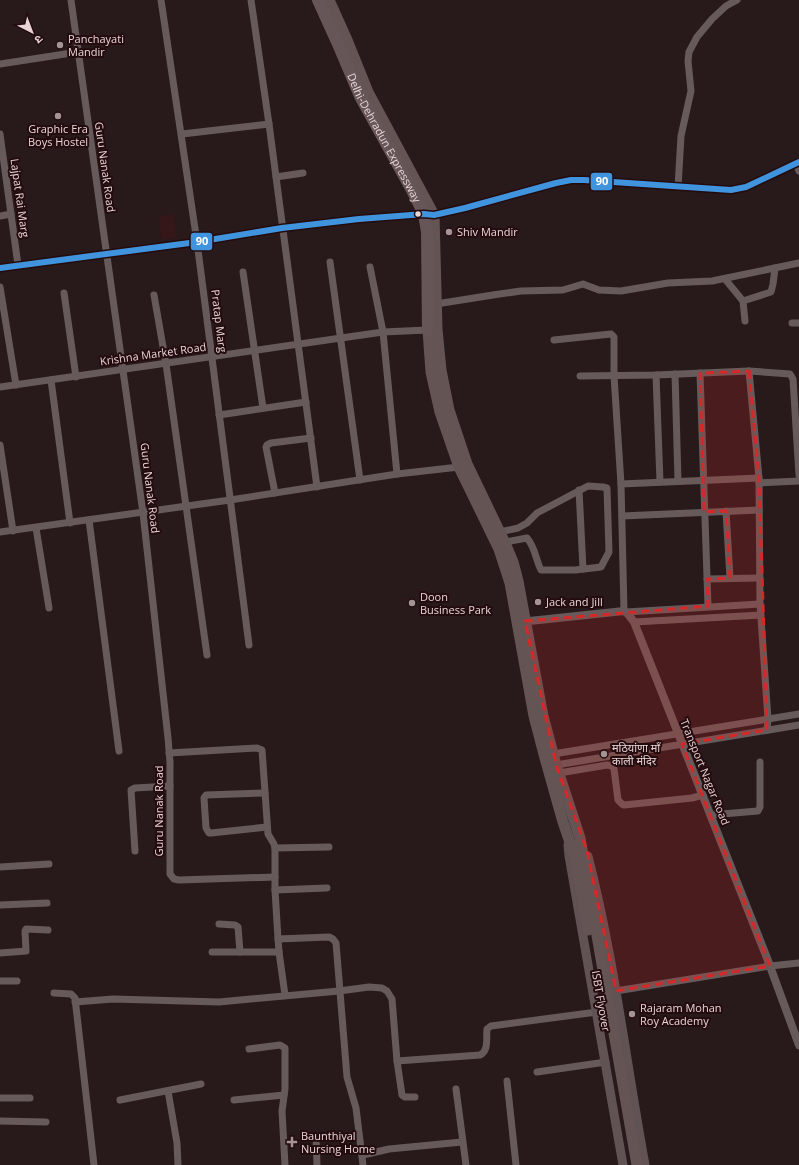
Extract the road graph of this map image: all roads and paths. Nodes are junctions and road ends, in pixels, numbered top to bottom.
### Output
1 (71, 0) edge
2 (161, 0) edge
3 (251, 0) edge
4 (318, 0) edge
5 (329, 0) edge
6 (737, 0) edge
7 (78, 52) junction
8 (0, 64) edge
9 (269, 124) junction
10 (0, 134) edge
11 (182, 134) junction
12 (798, 163) edge
13 (799, 171) edge
14 (303, 173) dead end
15 (276, 177) junction
16 (678, 187) junction
17 (11, 214) junction
18 (429, 215) junction
19 (0, 216) edge
20 (282, 228) junction
21 (197, 242) junction
22 (106, 253) junction
23 (330, 262) dead end
24 (799, 263) edge
25 (18, 265) junction
26 (370, 267) dead end
27 (0, 268) edge
28 (775, 268) junction
29 (243, 272) dead end
30 (725, 279) junction
31 (0, 287) edge
32 (64, 293) dead end
33 (154, 295) dead end
34 (742, 301) junction
35 (436, 304) junction
36 (745, 321) dead end
37 (428, 330) junction
38 (383, 332) junction
39 (340, 338) junction
40 (554, 340) dead end
41 (298, 344) junction
42 (254, 350) junction
43 (212, 356) junction
44 (166, 364) junction
45 (124, 369) junction
46 (749, 371) junction
47 (700, 373) junction
48 (675, 374) junction
49 (656, 375) junction
50 (580, 376) dead end
51 (614, 376) junction
52 (76, 377) junction
53 (51, 380) junction
54 (16, 385) junction
55 (0, 387) edge
56 (306, 402) junction
57 (263, 408) junction
58 (219, 414) junction
59 (797, 437) edge
60 (310, 438) junction
61 (0, 445) edge
62 (459, 467) junction
63 (397, 474) junction
64 (799, 475) edge
65 (360, 480) junction
66 (759, 480) junction
67 (678, 481) junction
68 (703, 481) junction
69 (799, 481) edge
70 (660, 482) junction
71 (621, 484) junction
72 (317, 487) junction
73 (579, 490) junction
74 (275, 493) junction
75 (230, 500) junction
76 (187, 506) junction
77 (759, 510) junction
78 (726, 511) junction
79 (704, 512) junction
80 (143, 513) junction
81 (622, 516) junction
82 (90, 520) junction
83 (70, 523) junction
84 (527, 523) junction
85 (36, 528) junction
86 (13, 531) junction
87 (0, 532) edge
88 (502, 537) junction
89 (527, 538) junction
90 (583, 569) junction
91 (730, 578) junction
92 (760, 578) junction
93 (707, 579) junction
94 (760, 604) junction
95 (708, 606) junction
96 (49, 608) dead end
97 (625, 612) junction
98 (761, 615) junction
99 (521, 622) junction
100 (634, 622) junction
101 (249, 645) dead end
102 (207, 655) dead end
103 (799, 714) edge
104 (768, 719) junction
105 (799, 725) edge
106 (766, 730) junction
107 (678, 733) junction
108 (682, 744) junction
109 (119, 751) dead end
110 (169, 753) junction
111 (553, 754) junction
112 (612, 756) junction
113 (760, 762) dead end
114 (612, 766) junction
115 (557, 769) junction
116 (170, 786) junction
117 (265, 793) junction
118 (702, 795) junction
119 (710, 815) junction
120 (267, 828) junction
121 (580, 838) junction
122 (568, 839) junction
123 (274, 848) junction
124 (329, 848) dead end
125 (135, 851) dead end
126 (579, 855) junction
127 (49, 864) dead end
128 (0, 867) edge
129 (275, 877) junction
130 (327, 888) dead end
131 (275, 890) junction
132 (47, 904) dead end
133 (0, 905) edge
134 (219, 924) dead end
135 (48, 930) dead end
136 (278, 939) junction
137 (212, 952) dead end
138 (240, 952) junction
139 (279, 952) junction
140 (0, 953) edge
141 (799, 963) edge
142 (770, 966) junction
143 (16, 981) dead end
144 (0, 982) edge
145 (339, 991) junction
146 (616, 991) junction
147 (54, 993) dead end
148 (285, 995) junction
149 (75, 1002) junction
150 (597, 1012) junction
151 (798, 1042) edge
152 (249, 1050) dead end
153 (397, 1060) junction
154 (606, 1062) junction
155 (537, 1072) dead end
156 (507, 1081) dead end
157 (201, 1084) dead end
158 (456, 1089) dead end
159 (168, 1091) junction
160 (284, 1095) junction
161 (415, 1096) dead end
162 (0, 1098) edge
163 (30, 1098) dead end
164 (120, 1100) dead end
165 (234, 1100) dead end
166 (0, 1121) edge
167 (46, 1122) dead end
168 (316, 1136) dead end
169 (462, 1142) junction
170 (363, 1155) junction
171 (94, 1165) edge
172 (178, 1165) edge
173 (285, 1165) edge
174 (317, 1165) edge
175 (363, 1165) edge
176 (466, 1165) edge
177 (516, 1165) edge
178 (624, 1165) edge
179 (630, 1165) edge
180 (637, 1165) edge
181 (645, 1165) edge

1 - 7 street, Guru Nanak Road
2 - 11 street, Pratap Marg
3 - 9 street
4 - 18 highway, Delhi-Dehradun Expressway
5 - 18 highway
6 - 16 street
7 - 8 street
7 - 22 street, Guru Nanak Road
9 - 11 street
9 - 15 street
10 - 17 street, Lajpat Rai Marg
11 - 21 street, Pratap Marg
12 - 13 street
12 - 16 street
14 - 15 street
15 - 20 street
16 - 18 street
17 - 19 street
17 - 25 street, Lajpat Rai Marg
18 - 20 street
18 - 35 highway
18 - 37 highway, Delhi-Dehradun Expressway
20 - 21 street
20 - 41 street
21 - 22 street
21 - 43 street, Pratap Marg
22 - 25 street
22 - 45 street, Guru Nanak Road
23 - 39 street
24 - 28 street
25 - 27 street
26 - 38 street
28 - 30 street
28 - 34 street
29 - 42 street
30 - 34 street
30 - 35 street
31 - 54 street
32 - 52 street
33 - 44 street
34 - 36 street
35 - 88 highway
37 - 38 street, Krishna Market Road
37 - 62 highway
38 - 39 street, Krishna Market Road
38 - 63 street
39 - 41 street, Krishna Market Road
39 - 65 street
40 - 51 street
41 - 42 street, Krishna Market Road
41 - 56 street
42 - 43 street, Krishna Market Road
42 - 57 street
43 - 44 street, Krishna Market Road
43 - 58 street, Pratap Marg
44 - 45 street, Krishna Market Road
44 - 76 street
45 - 52 street, Krishna Market Road
45 - 80 street, Guru Nanak Road
46 - 47 street
46 - 59 street
46 - 66 street
47 - 48 street
47 - 68 street
48 - 49 street
48 - 67 street
49 - 51 street
49 - 70 street
50 - 51 street
51 - 71 street
52 - 53 street, Krishna Market Road
53 - 54 street, Krishna Market Road
53 - 83 street
54 - 55 street, Krishna Market Road
56 - 57 street
56 - 60 street
57 - 58 street
58 - 75 street, Pratap Marg
59 - 64 street
60 - 72 street
60 - 74 street
61 - 86 street
62 - 63 street
62 - 99 highway
63 - 65 street
65 - 72 street
66 - 68 street
66 - 69 street
66 - 77 street
67 - 68 street
67 - 70 street
68 - 79 street
70 - 71 street
71 - 81 street
72 - 74 street
73 - 84 street
73 - 90 street
73 - 90 street
74 - 75 street
75 - 76 street
75 - 101 street, Pratap Marg
76 - 80 street
76 - 102 street
77 - 78 street
77 - 92 street
78 - 79 street
78 - 91 street
79 - 81 street
79 - 93 street
80 - 82 street
80 - 110 street, Guru Nanak Road
81 - 97 street
82 - 83 street
82 - 109 street
83 - 85 street
84 - 88 street
84 - 89 street
85 - 86 street
85 - 96 street
86 - 87 street
88 - 89 street
88 - 99 highway
89 - 90 street
91 - 92 street
91 - 93 street
92 - 94 street
93 - 95 street
94 - 95 street
94 - 98 street
95 - 97 street
97 - 99 street
97 - 100 street, Transport Nagar Road
98 - 100 street
98 - 104 street
99 - 111 highway, ISBT Flyover
99 - 122 highway, ISBT Flyover
100 - 107 street, Transport Nagar Road
103 - 104 street
104 - 106 street
104 - 107 street
105 - 106 street
106 - 108 street
107 - 108 street, Transport Nagar Road
107 - 111 street
108 - 112 street
108 - 118 street, Transport Nagar Road
110 - 116 street, Guru Nanak Road
110 - 117 street
111 - 115 highway, ISBT Flyover
112 - 114 street
112 - 115 street
113 - 119 street
114 - 115 street
114 - 118 street
115 - 121 highway, ISBT Flyover
116 - 125 street
116 - 129 street, Guru Nanak Road
117 - 120 street
117 - 120 street
118 - 119 street, Transport Nagar Road
119 - 142 street, Transport Nagar Road
120 - 123 street
121 - 126 highway, ISBT Flyover
121 - 146 main road
122 - 126 highway, ISBT Flyover
122 - 150 main road
123 - 124 street
123 - 129 street
126 - 179 highway, ISBT Flyover
126 - 180 highway, ISBT Flyover
127 - 128 street
129 - 131 street
130 - 131 street
131 - 136 street
132 - 133 street
134 - 138 street
135 - 140 street
136 - 139 street
136 - 145 street
137 - 138 street
138 - 139 street
139 - 148 street
141 - 142 street
142 - 146 street
142 - 151 street, Transport Nagar Road
143 - 144 street
145 - 148 street
145 - 153 street
145 - 170 street
146 - 181 main road
147 - 149 street
148 - 149 street
149 - 171 street
150 - 153 street
150 - 154 main road
152 - 160 street
153 - 161 street
154 - 155 street
154 - 178 main road
156 - 177 street
157 - 159 street
158 - 169 street
159 - 164 street
159 - 172 street
160 - 165 street
160 - 173 street
162 - 163 street
166 - 167 street
168 - 174 street
169 - 170 street
169 - 176 street
170 - 175 street

